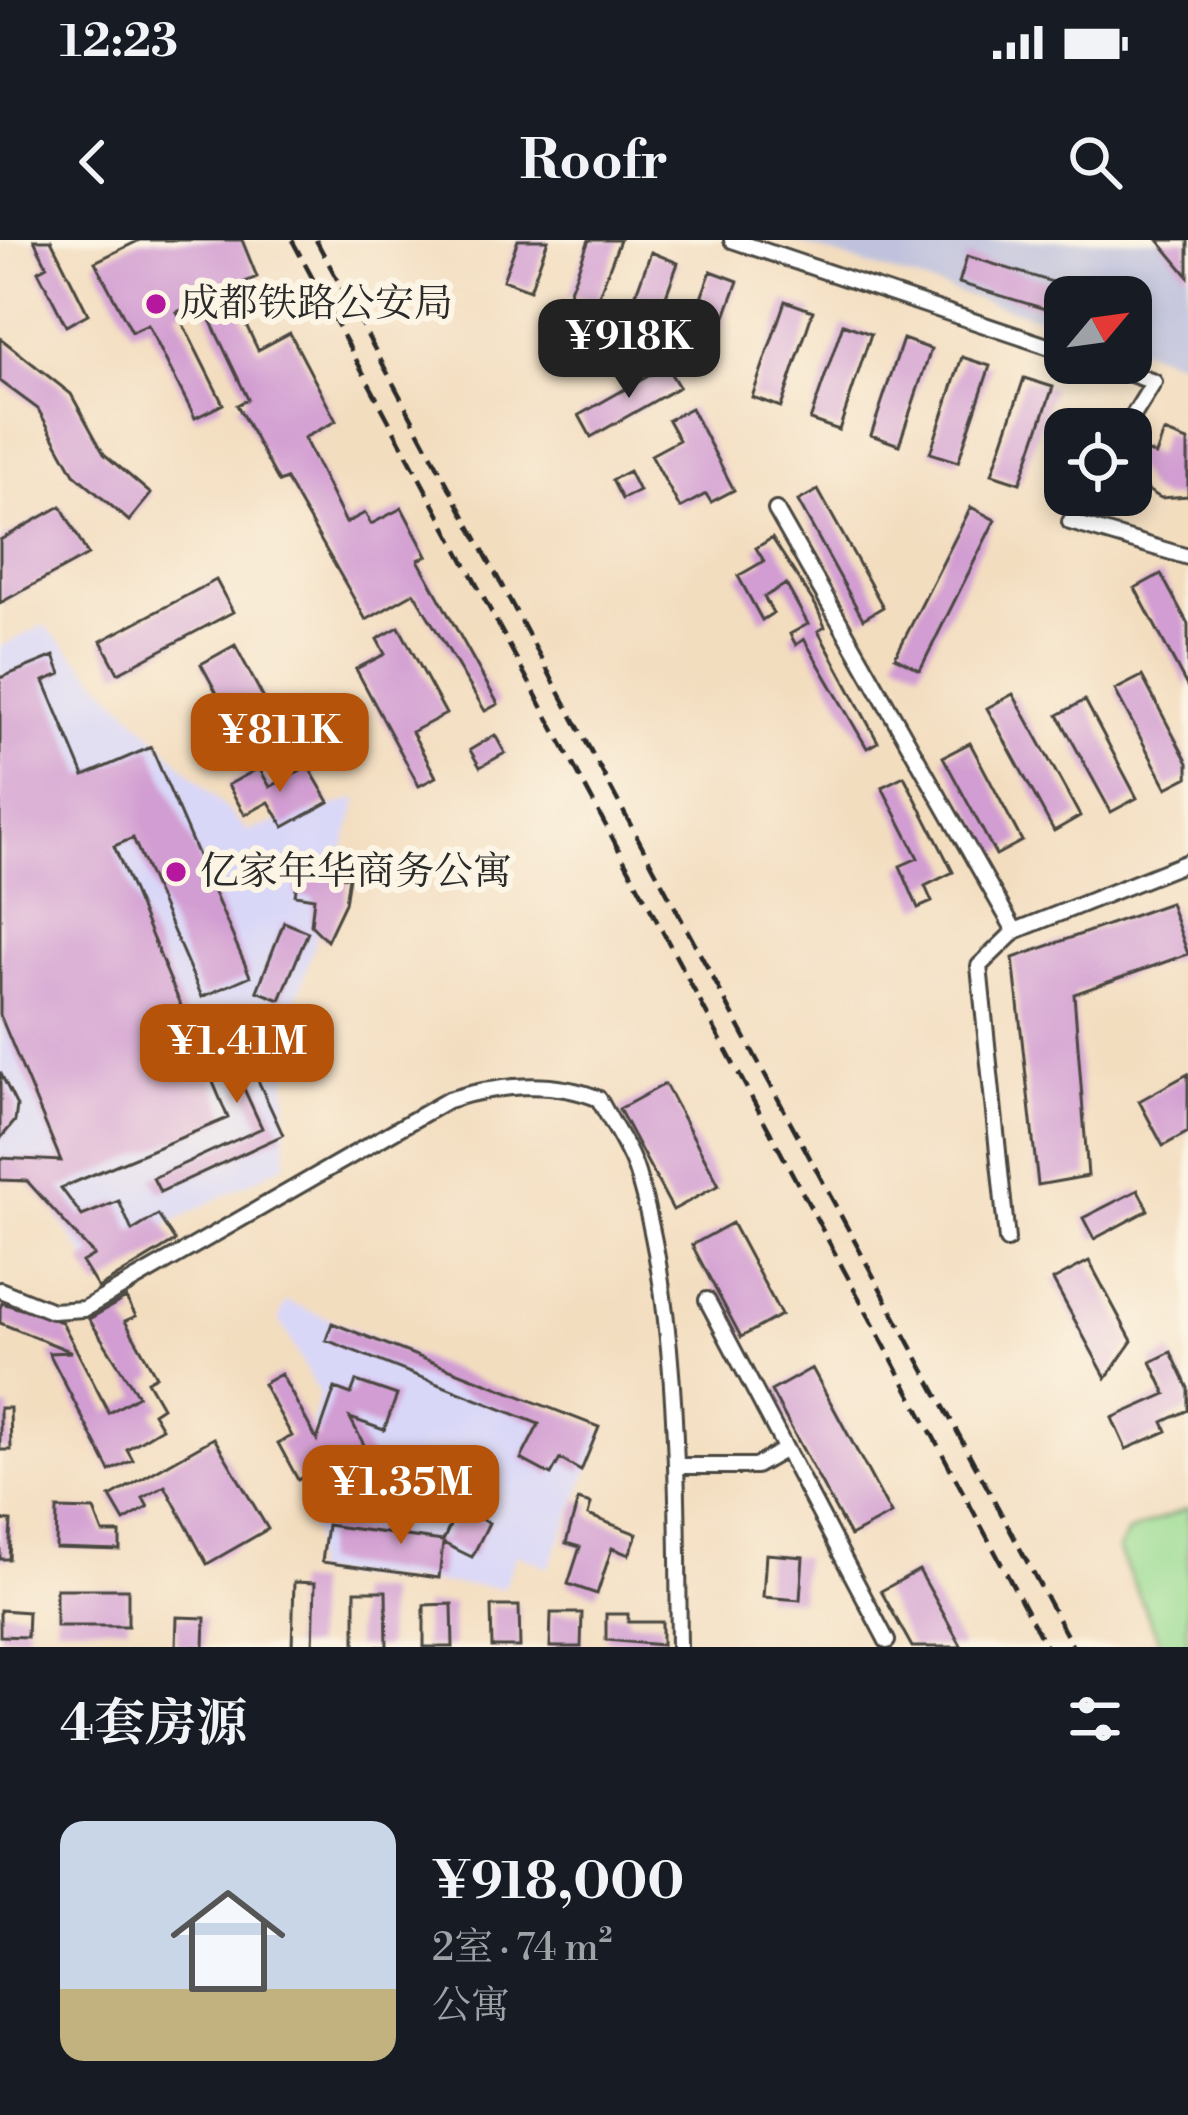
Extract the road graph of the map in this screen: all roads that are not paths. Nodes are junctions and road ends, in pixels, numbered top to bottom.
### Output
1 (732, 240) edge
2 (1044, 345) edge
3 (1152, 381) edge
4 (1138, 408) edge
5 (776, 510) dead end
6 (1074, 516) edge
7 (1188, 557) edge
8 (1188, 862) edge
9 (1015, 931) junction
10 (1007, 1240) dead end
11 (0, 1290) edge
12 (706, 1300) dead end
13 (784, 1450) junction
14 (676, 1466) junction
15 (887, 1641) dead end
16 (679, 1647) edge

1 - 2 street
3 - 4 street
5 - 9 street
6 - 7 street
8 - 9 street
9 - 10 street
11 - 14 street
12 - 13 street
13 - 14 street
13 - 15 street
14 - 16 street

